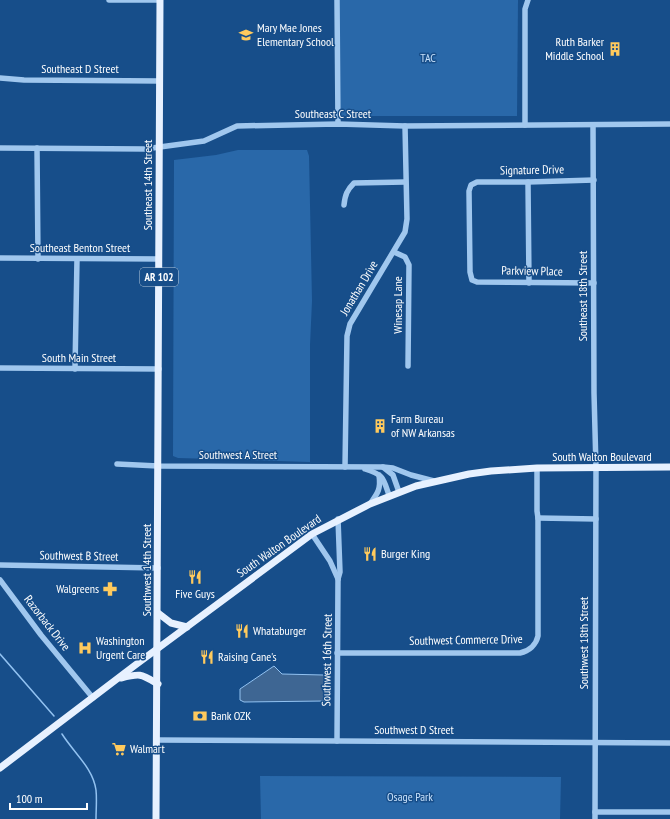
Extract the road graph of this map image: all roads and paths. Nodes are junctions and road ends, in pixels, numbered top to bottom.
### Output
1 (109, 0) edge
2 (160, 0) edge
3 (337, 0) edge
4 (528, 0) edge
5 (0, 78) edge
6 (160, 81) junction
7 (338, 124) junction
8 (670, 124) edge
9 (525, 125) junction
10 (593, 125) junction
11 (405, 126) junction
12 (160, 146) junction
13 (0, 148) edge
14 (37, 148) junction
15 (594, 180) junction
16 (405, 182) junction
17 (528, 182) junction
18 (344, 205) dead end
19 (394, 252) junction
20 (0, 258) edge
21 (38, 258) junction
22 (77, 259) junction
23 (159, 259) junction
24 (472, 277) joint
25 (529, 283) junction
26 (594, 283) junction
27 (408, 366) dead end
28 (0, 368) edge
29 (75, 368) junction
30 (159, 369) junction
31 (116, 464) dead end
32 (158, 466) junction
33 (345, 467) junction
34 (359, 467) junction
35 (383, 467) junction
36 (670, 467) edge
37 (537, 468) junction
38 (596, 468) junction
39 (379, 475) junction
40 (435, 482) junction
41 (399, 492) junction
42 (389, 495) junction
43 (370, 504) junction
44 (538, 518) junction
45 (338, 519) junction
46 (596, 519) junction
47 (312, 534) junction
48 (0, 565) edge
49 (158, 568) junction
50 (338, 579) junction
51 (0, 580) edge
52 (158, 613) junction
53 (187, 627) junction
54 (158, 649) junction
55 (338, 653) junction
56 (117, 680) junction
57 (158, 684) junction
58 (93, 698) junction
59 (157, 740) junction
60 (336, 741) junction
61 (595, 743) junction
62 (670, 743) edge
63 (0, 768) edge
64 (595, 812) junction
65 (670, 812) edge
66 (156, 819) edge
67 (595, 819) edge

1 - 2 street
2 - 6 main road, Southeast 14th Street / AR 102
3 - 7 street
4 - 9 street
5 - 6 street, Southeast D Street
6 - 12 main road, Southeast 14th Street / AR 102
7 - 11 street, Southeast C Street
7 - 12 street, Southeast C Street
8 - 10 street, Southeast C Street
9 - 10 street, Southeast C Street
9 - 11 street, Southeast C Street
10 - 15 street, Southeast 18th Street
11 - 16 street, Jonathan Drive
12 - 14 street, Southeast C Street
12 - 23 main road, Southeast 14th Street / AR 102
13 - 14 street, Southeast C Street
14 - 21 street
15 - 17 street, Signature Drive
15 - 26 street, Southeast 18th Street
16 - 18 street
16 - 19 street, Jonathan Drive
17 - 24 street, Signature Drive
17 - 25 street
19 - 27 street, Winesap Lane
19 - 33 street, Jonathan Drive
20 - 21 street, Southeast Benton Street
21 - 22 street, Southeast Benton Street
22 - 23 street, Southeast Benton Street
22 - 29 street
23 - 30 main road, Southeast 14th Street / AR 102
24 - 25 street, Parkview Place
25 - 26 street, Parkview Place
26 - 38 street, Southeast 18th Street
28 - 29 street, South Main Street
29 - 30 street, South Main Street
30 - 32 main road, Southwest 14th Street / AR 102
31 - 32 street, Southwest A Street
32 - 33 street, Southwest A Street
32 - 49 main road, Southwest 14th Street / AR 102
33 - 34 street, Southwest A Street
34 - 35 street, Southwest A Street
34 - 39 street, Southwest A Street
35 - 40 street, Southwest A Street
35 - 41 street
36 - 38 main road, South Walton Boulevard
37 - 38 main road, South Walton Boulevard
37 - 40 main road, South Walton Boulevard
37 - 44 street, Southwest Commerce Drive
38 - 46 street, Southwest 18th Street
39 - 42 street
39 - 43 street
40 - 41 main road, South Walton Boulevard
41 - 42 main road, South Walton Boulevard
42 - 43 main road, South Walton Boulevard
43 - 45 main road, South Walton Boulevard
44 - 46 street
44 - 55 street, Southwest Commerce Drive
45 - 47 main road, South Walton Boulevard
45 - 50 street, Southwest 16th Street
46 - 61 street, Southwest 18th Street
47 - 50 street, Southwest 16th Street
47 - 53 main road, South Walton Boulevard
48 - 49 street, Southwest B Street
49 - 52 main road, Southwest 14th Street / AR 102
50 - 55 street, Southwest 16th Street
51 - 58 street, Razorback Drive
52 - 53 main road
52 - 54 main road, Southwest 14th Street / AR 102
53 - 54 main road, South Walton Boulevard
54 - 56 main road, South Walton Boulevard
54 - 57 main road, Southwest 14th Street / AR 102
55 - 60 street, Southwest 16th Street
56 - 57 main road
56 - 58 main road, South Walton Boulevard
57 - 59 main road, Southwest 14th Street / AR 102
58 - 63 main road, South Walton Boulevard
59 - 60 street, Southwest D Street
59 - 66 main road, Southwest 14th Street / AR 102
60 - 61 street, Southwest D Street
61 - 62 street, Southwest D Street
61 - 64 street, Southwest 18th Street
64 - 65 street
64 - 67 street, Southwest 18th Street

